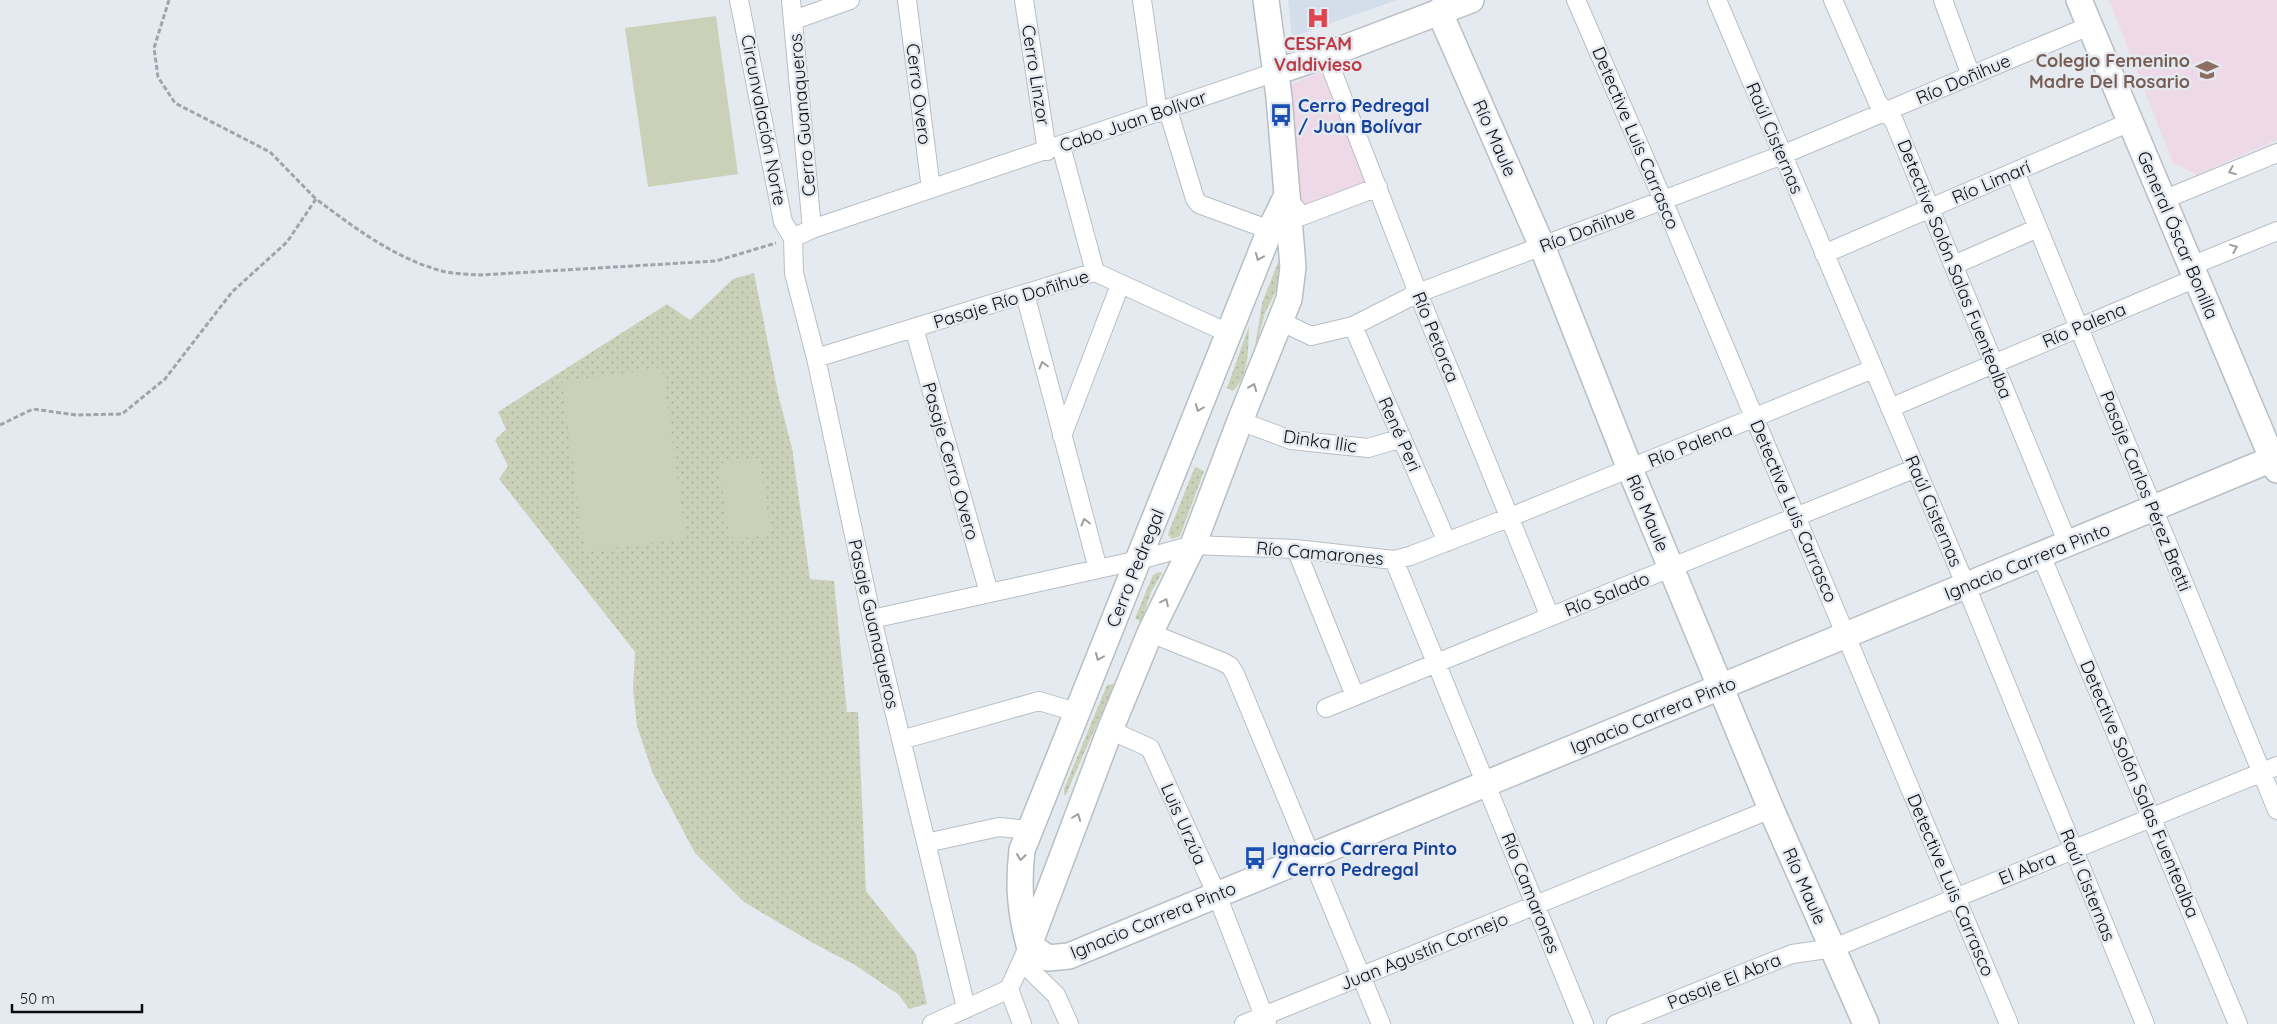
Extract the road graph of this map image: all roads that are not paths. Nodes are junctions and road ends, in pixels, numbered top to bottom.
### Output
1 (739, 0) edge
2 (791, 0) edge
3 (850, 0) edge
4 (907, 0) edge
5 (1024, 0) edge
6 (1142, 0) edge
7 (1266, 0) edge
8 (1471, 0) edge
9 (1576, 0) edge
10 (1716, 0) edge
11 (1834, 0) edge
12 (1943, 0) edge
13 (2079, 0) edge
14 (1437, 6) edge
15 (794, 20) junction
16 (2089, 26) junction
17 (1326, 55) junction
18 (1276, 72) junction
19 (1971, 76) junction
20 (1885, 111) junction
21 (1163, 112) junction
22 (2130, 122) junction
23 (1054, 149) junction
24 (2277, 153) edge
25 (1782, 155) junction
26 (2015, 172) junction
27 (1378, 187) junction
28 (931, 189) junction
29 (1286, 197) junction
30 (1663, 200) junction
31 (2163, 200) junction
32 (1930, 208) junction
33 (2038, 228) junction
34 (812, 229) junction
35 (1270, 230) junction
36 (2277, 231) edge
37 (793, 238) junction
38 (1542, 246) junction
39 (1824, 254) junction
40 (1954, 265) junction
41 (1095, 272) junction
42 (2193, 272) junction
43 (1120, 285) junction
44 (1418, 293) junction
45 (1025, 294) junction
46 (1280, 321) junction
47 (1353, 326) junction
48 (914, 328) junction
49 (2079, 328) junction
50 (1228, 334) junction
51 (816, 358) junction
52 (1994, 364) junction
53 (1873, 369) junction
54 (1890, 408) junction
55 (1754, 418) junction
56 (1240, 421) junction
57 (1062, 436) junction
58 (1402, 438) junction
59 (2276, 462) edge
60 (1916, 468) junction
61 (1630, 469) junction
62 (2153, 509) junction
63 (1796, 517) junction
64 (1508, 518) junction
65 (1447, 542) junction
66 (2068, 544) junction
67 (1193, 545) junction
68 (1296, 549) junction
69 (2041, 555) junction
70 (1139, 560) junction
71 (1394, 560) junction
72 (1671, 568) junction
73 (1098, 569) junction
74 (1966, 586) junction
75 (989, 593) junction
76 (1550, 617) junction
77 (872, 619) junction
78 (1150, 633) junction
79 (1846, 635) junction
80 (1436, 663) junction
81 (1722, 686) junction
82 (1355, 696) junction
83 (1326, 708) dead end
84 (1076, 712) junction
85 (1110, 730) junction
86 (901, 740) junction
87 (2269, 769) edge
88 (1486, 784) junction
89 (1771, 809) junction
90 (2277, 810) edge
91 (2151, 818) junction
92 (1030, 830) junction
93 (926, 843) junction
94 (2074, 849) junction
95 (1311, 856) junction
96 (1217, 895) junction
97 (1956, 898) junction
98 (1536, 905) junction
99 (1834, 948) junction
100 (1025, 953) junction
101 (1362, 976) junction
102 (1010, 989) junction
103 (966, 1008) junction
104 (1265, 1020) edge
105 (932, 1024) edge
106 (1022, 1024) edge
107 (1069, 1024) edge
108 (1244, 1024) edge
109 (1381, 1024) edge
110 (1584, 1024) edge
111 (1616, 1024) edge
112 (1866, 1024) edge
113 (2009, 1024) edge
114 (2146, 1024) edge
115 (2238, 1024) edge

1 - 37 street, Circunvalación Norte
2 - 15 street, Cerro Guanaqueros
3 - 15 street
4 - 28 street, Cerro Overo
5 - 23 street, Cerro Linzor
6 - 21 street
7 - 18 street
8 - 14 street, Cabo Juan Bolívar
9 - 30 street, Detective Luis Carrasco
10 - 25 street, Raúl Cisternas
11 - 20 street, Detective Solón Salas Fuentealba
12 - 19 street
13 - 16 street, General Óscar Bonilla
14 - 17 street, Cabo Juan Bolívar
14 - 38 street, Río Maule
15 - 34 street, Cerro Guanaqueros
16 - 19 street, Río Doñihue
16 - 22 street, General Óscar Bonilla
17 - 18 street, Cabo Juan Bolívar
17 - 27 street, Río Petorca
18 - 21 street, Cabo Juan Bolívar
18 - 29 street
19 - 20 street, Río Doñihue
20 - 25 street, Río Doñihue
20 - 32 street, Detective Solón Salas Fuentealba
21 - 23 street, Cabo Juan Bolívar
21 - 35 street
22 - 26 street, Río Limarí
22 - 31 street, General Óscar Bonilla
23 - 28 street, Cabo Juan Bolívar
23 - 41 street, Cerro Linzor
24 -> 31 street
25 - 30 street, Río Doñihue
25 - 39 street, Raúl Cisternas
26 - 32 street, Río Limarí
26 - 33 street, Pasaje Carlos Pérez Bretti
27 - 29 street
27 - 44 street, Río Petorca
28 - 34 street, Cabo Juan Bolívar
29 - 35 street, Cerro Pedregal
29 - 46 street
30 - 38 street, Río Doñihue
30 - 55 street, Detective Luis Carrasco
31 - 42 street, General Óscar Bonilla
32 - 39 street, Río Limarí
32 - 40 street, Detective Solón Salas Fuentealba
33 - 40 street
33 - 49 street, Pasaje Carlos Pérez Bretti
34 - 37 street, Cabo Juan Bolívar
35 -> 50 street, Cerro Pedregal
42 -> 36 street
37 - 51 street, Pasaje Guanaqueros
38 - 44 street, Río Doñihue
38 - 61 street, Río Maule
39 - 53 street, Raúl Cisternas
40 - 52 street, Detective Solón Salas Fuentealba
41 - 43 street, Pasaje Río Doñihue
41 - 45 street, Pasaje Río Doñihue
42 - 49 street, Río Palena
42 - 59 street, General Óscar Bonilla
43 - 50 street, Pasaje Río Doñihue
43 - 57 street
44 - 47 street, Río Doñihue
44 - 64 street, Río Petorca
45 - 48 street, Pasaje Río Doñihue
57 -> 45 street
46 - 47 street, Río Doñihue
56 -> 46 street
47 - 58 street, René Peri
48 - 51 street, Pasaje Río Doñihue
48 - 75 street, Pasaje Cerro Overo
49 - 52 street, Río Palena
49 - 62 street, Pasaje Carlos Pérez Bretti
50 -> 70 street, Cerro Pedregal
51 - 77 street, Pasaje Guanaqueros
52 - 54 street, Río Palena
52 - 66 street, Detective Solón Salas Fuentealba
53 - 54 street, Raúl Cisternas
53 - 55 street, Río Palena
54 - 60 street, Raúl Cisternas
55 - 61 street, Río Palena
55 - 63 street, Detective Luis Carrasco
56 - 58 street, Dinka llic
56 - 67 street
73 -> 57 street
58 - 65 street, René Peri
59 - 62 street, Ignacio Carrera Pinto
60 - 63 street, Río Salado
60 - 74 street, Raúl Cisternas
61 - 64 street, Río Palena
61 - 72 street, Río Maule
62 - 66 street, Ignacio Carrera Pinto
62 - 87 street, Pasaje Carlos Pérez Bretti
63 - 72 street, Río Salado
63 - 79 street, Detective Luis Carrasco
64 - 65 street, Río Palena
64 - 76 street, Río Petorca
65 - 71 street, Río Palena
66 - 69 street, Ignacio Carrera Pinto
67 - 68 street, Río Camarones
67 - 70 street, Río Camarones
78 -> 67 street
68 - 71 street, Río Camarones
68 - 82 street
69 - 74 street, Ignacio Carrera Pinto
69 - 91 street, Detective Solón Salas Fuentealba
70 - 73 street, Río Camarones
70 -> 84 street, Cerro Pedregal
71 - 80 street, Río Camarones
72 - 76 street, Río Salado
72 - 81 street, Río Maule
73 - 75 street, Río Camarones
74 - 79 street, Ignacio Carrera Pinto
74 - 94 street, Raúl Cisternas
75 - 77 street, Río Camarones
76 - 80 street, Río Salado
77 - 86 street, Pasaje Guanaqueros
78 - 85 street
78 - 95 street
79 - 81 street, Ignacio Carrera Pinto
79 - 97 street, Detective Luis Carrasco
80 - 82 street, Río Salado
80 - 88 street, Río Camarones
81 - 88 street, Ignacio Carrera Pinto
81 - 89 street, Río Maule
82 - 83 street, Río Salado
84 - 86 street
84 - 92 street, Cerro Pedregal
85 - 96 street, Luis Urzúa
100 -> 85 street
86 - 93 street, Pasaje Guanaqueros
87 - 90 street, Pasaje Carlos Pérez Bretti
87 - 91 street, El Abra
88 - 95 street, Ignacio Carrera Pinto
88 - 98 street, Río Camarones
89 - 98 street, Juan Agustín Cornejo
89 - 99 street, Río Maule
91 - 94 street, El Abra
91 - 115 street, Detective Solón Salas Fuentealba
92 - 93 street
92 -> 100 street, Cerro Pedregal
93 - 103 street, Pasaje Guanaqueros
94 - 97 street, El Abra
94 - 114 street, Raúl Cisternas
95 - 96 street, Ignacio Carrera Pinto
95 - 101 street
96 - 100 street, Ignacio Carrera Pinto
96 - 104 street, Luis Urzúa
97 - 99 street, El Abra
97 - 113 street, Detective Luis Carrasco
98 - 101 street, Juan Agustín Cornejo
98 - 110 street, Río Camarones
99 - 111 street, Pasaje El Abra
99 - 112 street, Río Maule
100 - 102 street
100 - 107 street
101 - 104 street, Juan Agustín Cornejo
101 - 109 street
102 - 103 street
102 - 106 street
103 - 105 street
104 - 108 street, Juan Agustín Cornejo

